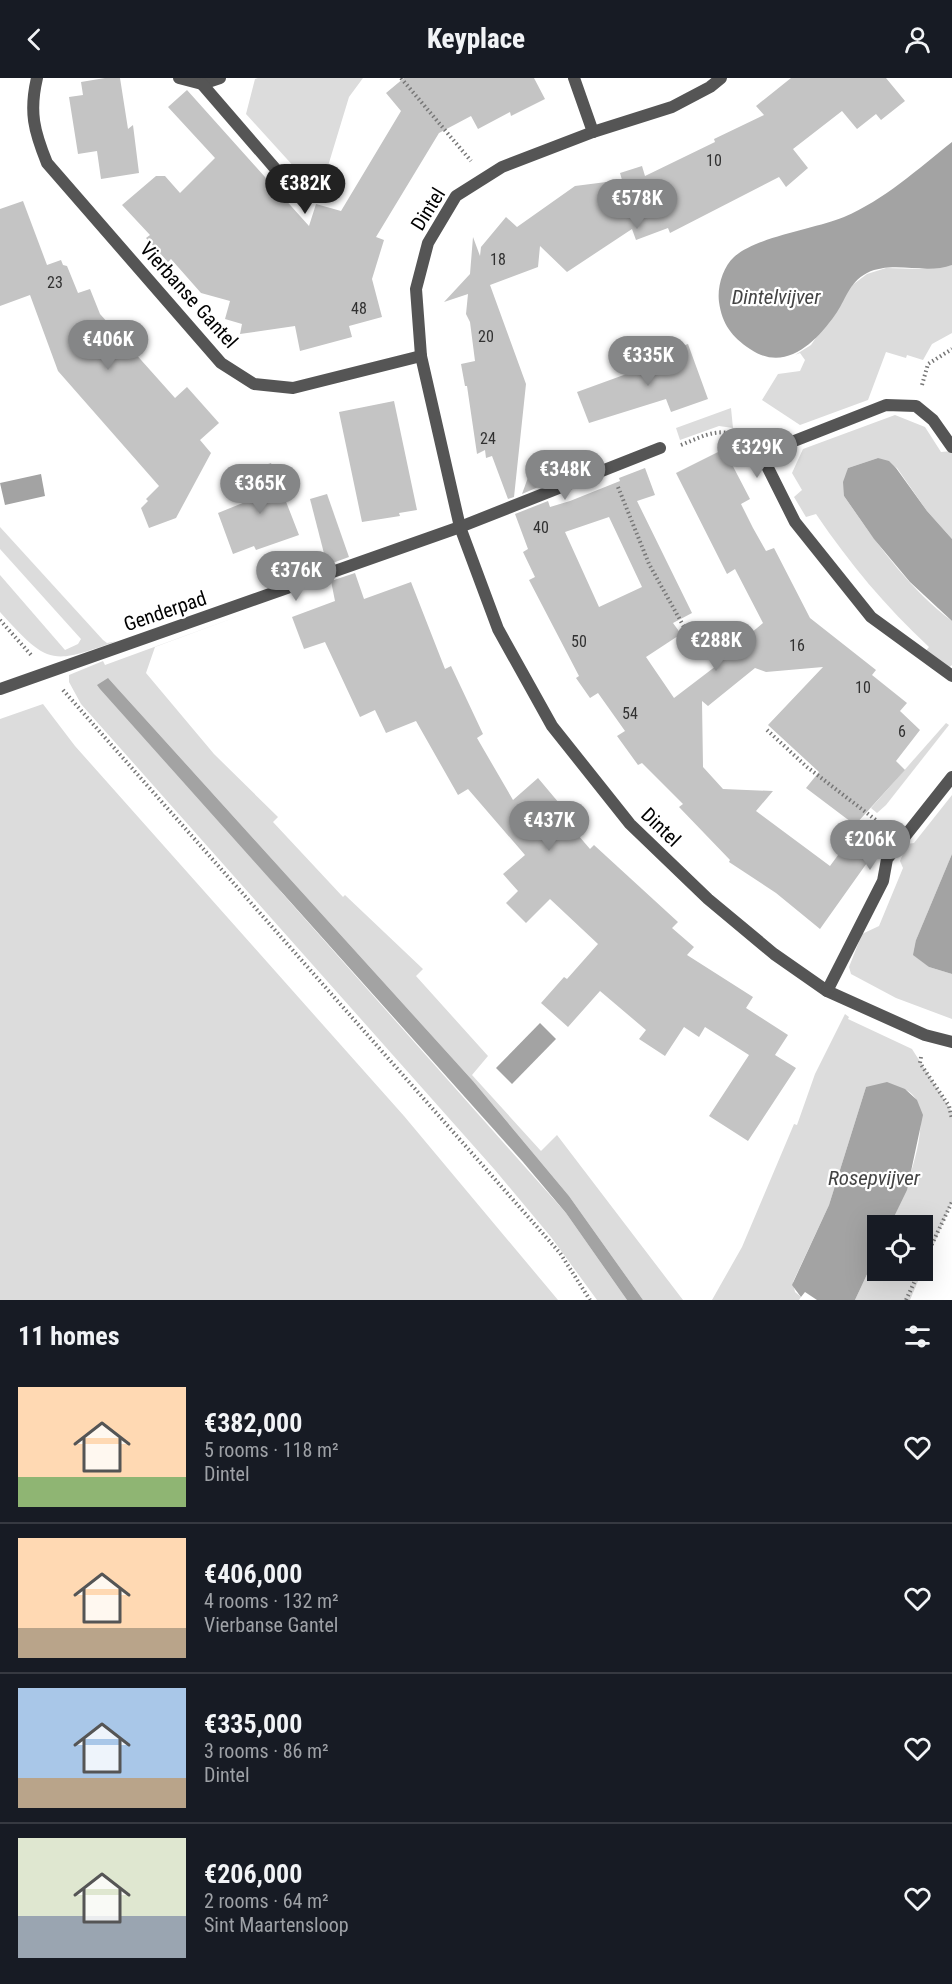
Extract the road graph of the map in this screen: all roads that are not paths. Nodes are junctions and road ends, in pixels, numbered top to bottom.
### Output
1 (37, 78) edge
2 (179, 78) edge
3 (220, 78) edge
4 (574, 78) edge
5 (721, 78) edge
6 (202, 84) junction
7 (593, 132) junction
8 (304, 202) dead end
9 (421, 356) junction
10 (952, 447) edge
11 (660, 448) road end
12 (460, 527) junction
13 (952, 676) edge
14 (0, 689) edge
15 (952, 777) edge
16 (827, 991) junction
17 (952, 1042) edge

1 - 9 street, Vierbanse Gantel
2 - 6 street
3 - 6 street
4 - 7 street
5 - 7 street, Dintel
6 - 8 street
7 - 9 street, Dintel
9 - 12 street, Dintel
10 - 13 street
11 - 12 street
12 - 14 street, Genderpad
12 - 16 street, Dintel
15 - 16 street
16 - 17 street, Dintel

